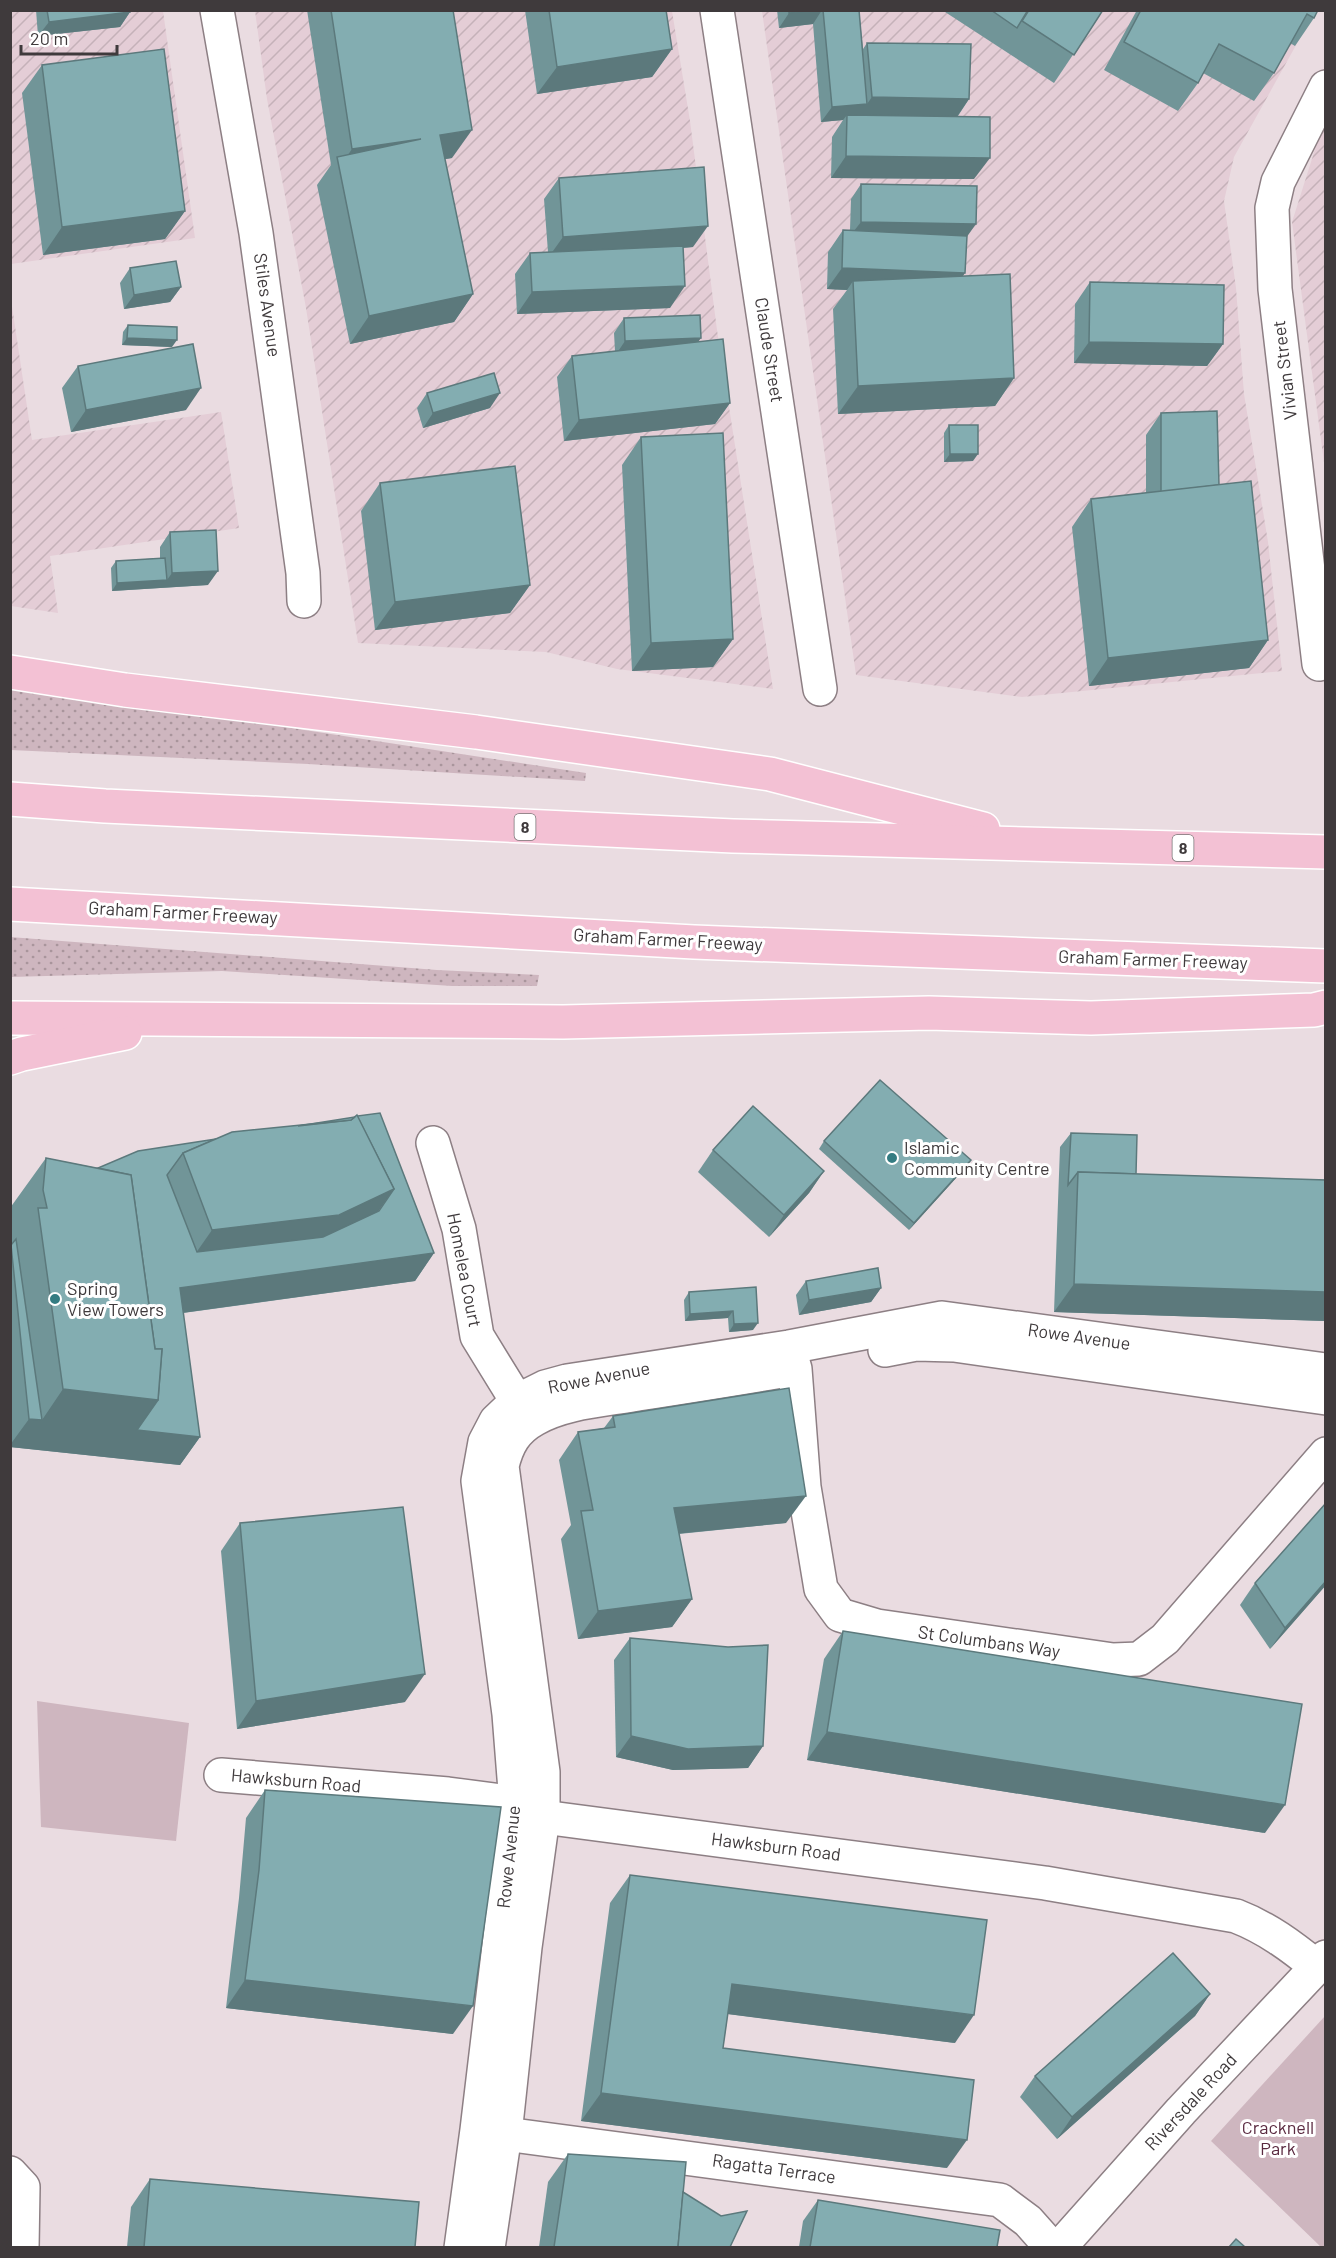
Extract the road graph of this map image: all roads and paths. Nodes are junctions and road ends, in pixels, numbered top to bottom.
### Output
1 (217, 10) edge
2 (717, 10) edge
3 (1326, 87) edge
4 (304, 601) dead end
5 (1319, 664) dead end
6 (10, 672) edge
7 (820, 689) dead end
8 (10, 799) edge
9 (1040, 844) junction
10 (1326, 852) edge
11 (10, 904) edge
12 (1326, 966) edge
13 (1326, 1007) edge
14 (10, 1018) edge
15 (194, 1020) junction
16 (10, 1058) edge
17 (433, 1143) dead end
18 (792, 1358) junction
19 (1326, 1370) edge
20 (1326, 1398) edge
21 (525, 1411) junction
22 (1326, 1454) edge
23 (221, 1775) dead end
24 (529, 1810) junction
25 (1321, 1962) edge
26 (491, 2132) junction
27 (10, 2173) edge
28 (22, 2247) edge
29 (461, 2247) edge
30 (488, 2247) edge
31 (1052, 2247) edge
32 (1059, 2247) edge

1 - 4 street, Stiles Avenue
2 - 7 street, Claude Street
3 - 5 street, Vivian Street
6 - 9 highway
8 - 9 highway, 8
9 - 10 highway, 8
11 - 12 highway, Graham Farmer Freeway
13 - 15 highway
14 - 15 highway
15 - 16 highway
17 - 21 street, Homelea Court
18 - 19 street, Rowe Avenue
18 - 20 street, Rowe Avenue
18 - 21 street, Rowe Avenue
18 - 22 street, St Columbans Way
21 - 24 street, Rowe Avenue
23 - 24 street, Hawksburn Road
24 - 25 street, Hawksburn Road
24 - 26 street, Rowe Avenue
25 - 32 street, Riversdale Road
26 - 29 street, Rowe Avenue
26 - 30 street, Rowe Avenue
26 - 31 street, Ragatta Terrace
27 - 28 street

